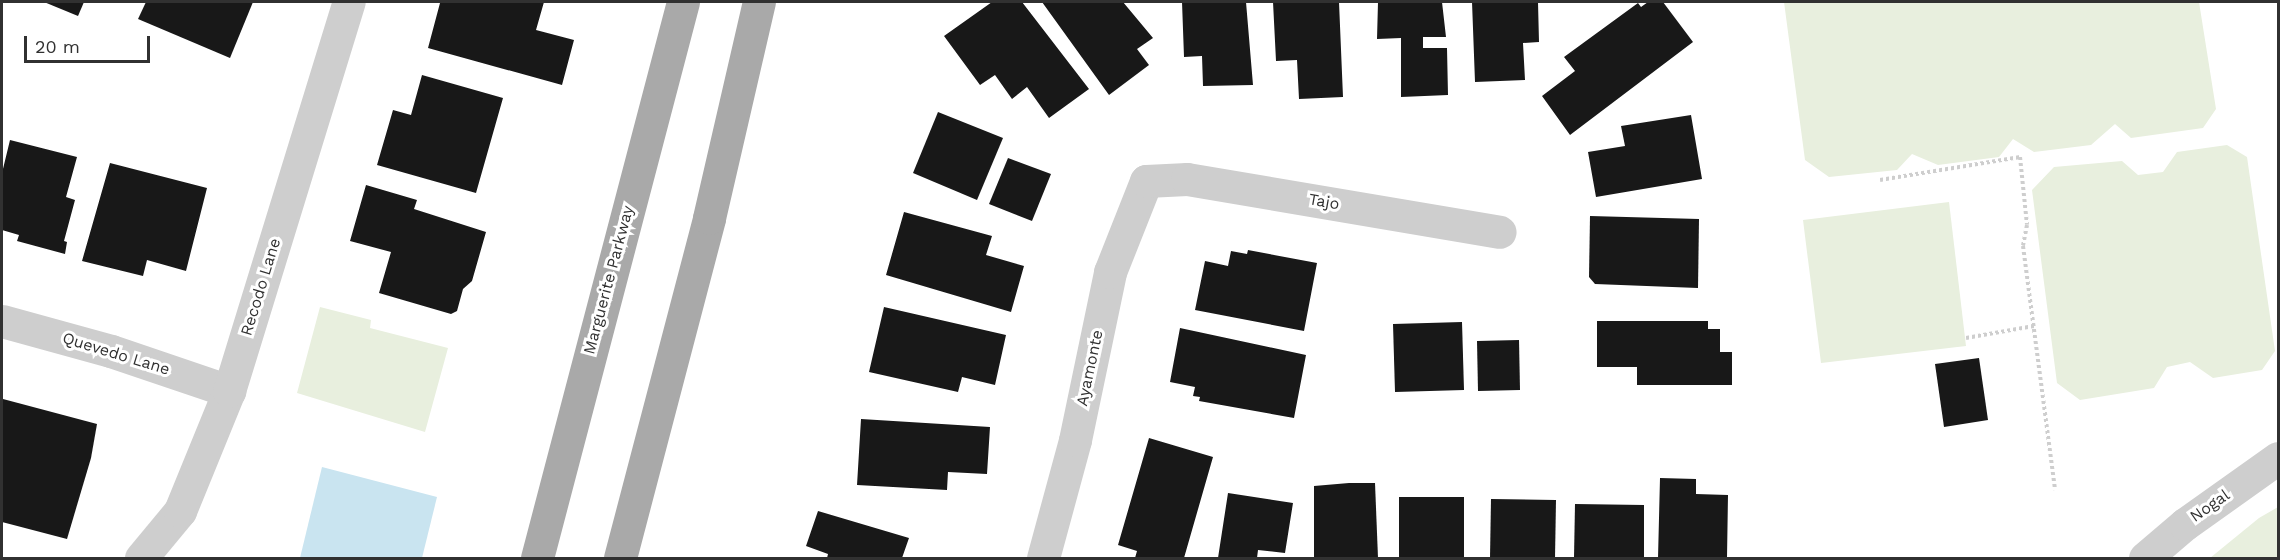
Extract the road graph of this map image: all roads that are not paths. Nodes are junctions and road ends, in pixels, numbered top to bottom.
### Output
1 (349, 2) edge
2 (683, 2) edge
3 (759, 2) edge
4 (1146, 181) joint
5 (1500, 232) dead end
6 (2, 321) edge
7 (229, 391) junction
8 (2278, 458) edge
9 (141, 558) edge
10 (537, 558) edge
11 (620, 558) edge
12 (1042, 558) edge
13 (2145, 558) edge

1 - 7 street, Recodo Lane
2 - 10 main road, Marguerite Parkway
3 - 11 main road
4 - 5 street, Tajo
4 - 12 street, Ayamonte
6 - 7 street, Quevedo Lane
7 - 9 street, Recodo Lane
8 - 13 street, Nogal

